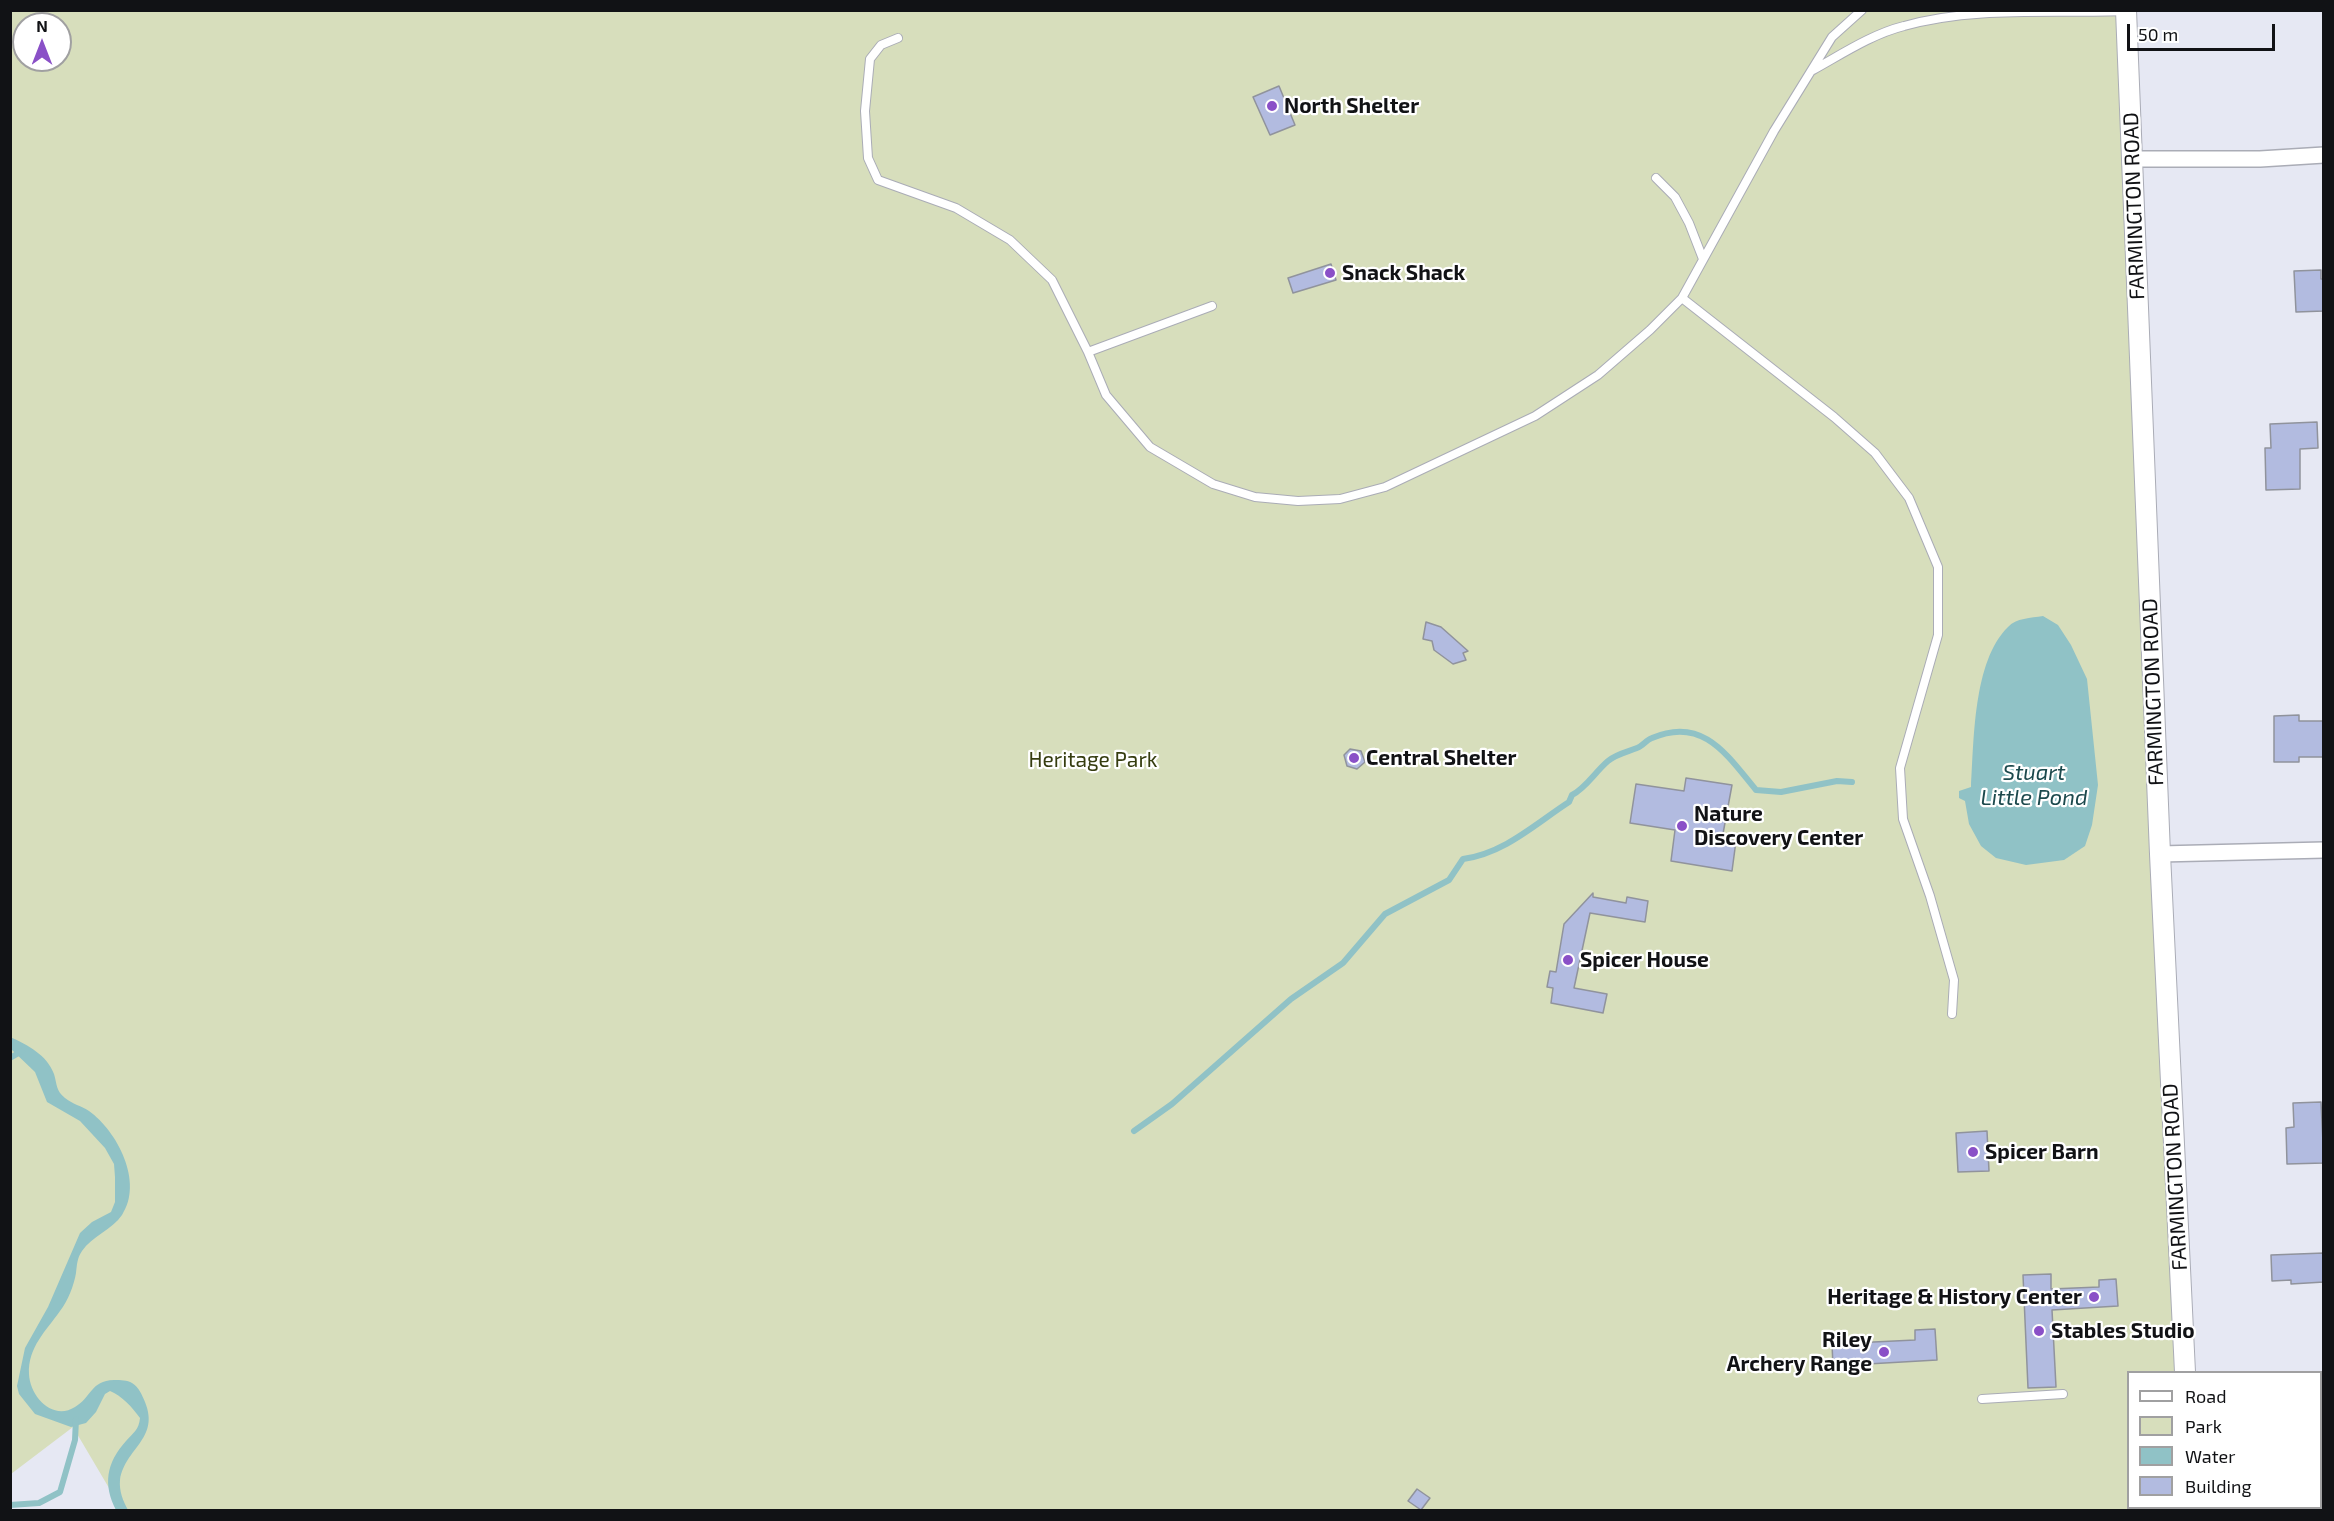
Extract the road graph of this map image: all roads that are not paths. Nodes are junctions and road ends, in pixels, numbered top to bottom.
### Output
1 (1862, 10) edge
2 (2126, 11) edge
3 (1984, 12) edge
4 (898, 39) dead end
5 (1812, 71) junction
6 (2324, 155) edge
7 (2132, 159) junction
8 (1656, 178) dead end
9 (1703, 259) junction
10 (1682, 298) junction
11 (1212, 306) dead end
12 (1088, 352) junction
13 (2324, 850) edge
14 (2160, 854) junction
15 (1952, 1014) dead end
16 (2185, 1371) edge
17 (2064, 1394) dead end
18 (1982, 1399) dead end

1 - 5 lane
2 - 3 lane
2 - 7 street, FARMINGTON ROAD
3 - 5 lane
4 - 12 lane
5 - 9 lane
6 - 7 street
7 - 14 street, FARMINGTON ROAD
8 - 9 lane
9 - 10 lane
10 - 12 lane
10 - 15 lane
11 - 12 lane
13 - 14 street
14 - 16 street, FARMINGTON ROAD
17 - 18 lane

